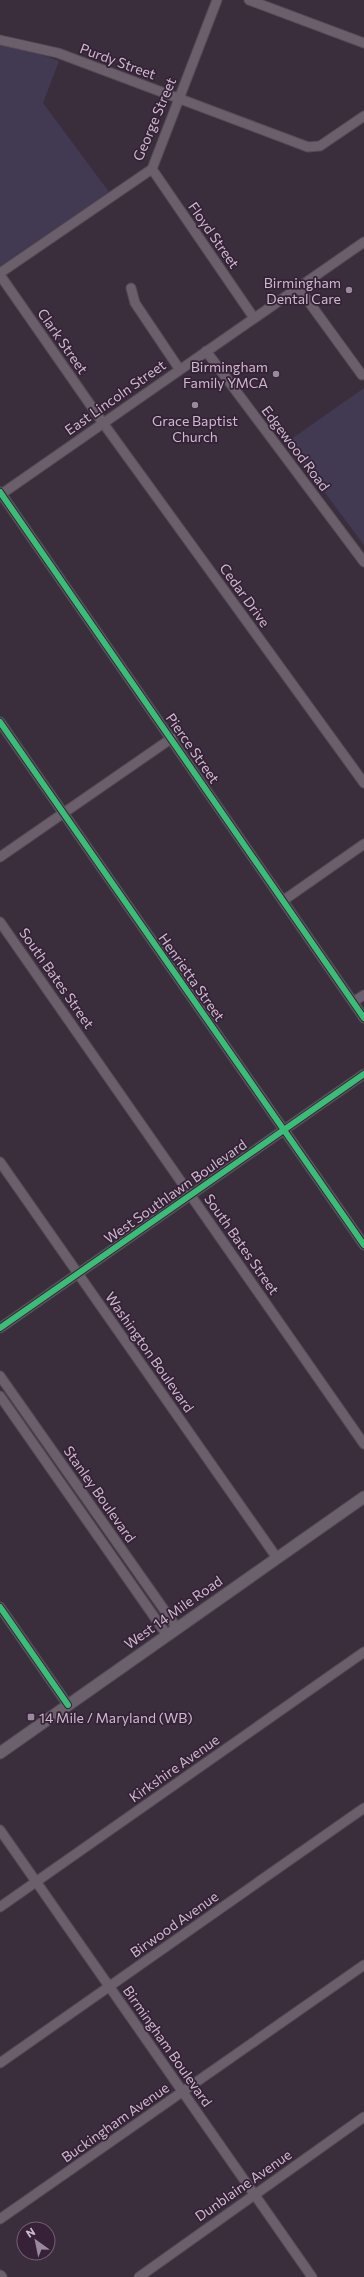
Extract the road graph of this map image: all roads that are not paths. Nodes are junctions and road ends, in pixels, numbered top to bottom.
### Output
1 (217, 0) edge
2 (249, 0) edge
3 (0, 40) edge
4 (364, 43) edge
5 (179, 98) junction
6 (364, 116) edge
7 (152, 169) junction
8 (364, 242) edge
9 (0, 274) edge
10 (298, 287) junction
11 (131, 288) dead end
12 (254, 318) junction
13 (206, 351) junction
14 (180, 370) junction
15 (362, 375) dead end
16 (103, 423) junction
17 (0, 494) edge
18 (364, 562) edge
19 (0, 722) edge
20 (172, 738) junction
21 (364, 783) edge
22 (63, 813) junction
23 (364, 844) edge
24 (0, 857) edge
25 (284, 900) junction
26 (0, 922) edge
27 (364, 995) edge
28 (354, 1002) junction
29 (364, 1018) edge
30 (364, 1074) edge
31 (284, 1130) junction
32 (0, 1162) edge
33 (190, 1195) junction
34 (364, 1245) edge
35 (78, 1274) junction
36 (0, 1328) edge
37 (0, 1376) edge
38 (0, 1396) edge
39 (364, 1444) edge
40 (75, 1484) junction
41 (66, 1490) junction
42 (364, 1497) edge
43 (277, 1558) junction
44 (0, 1607) edge
45 (177, 1628) junction
46 (167, 1635) junction
47 (364, 1652) edge
48 (68, 1704) junction
49 (0, 1753) edge
50 (364, 1808) edge
51 (0, 1830) edge
52 (36, 1882) junction
53 (0, 1907) edge
54 (364, 1965) edge
55 (110, 1987) junction
56 (0, 2063) edge
57 (182, 2092) junction
58 (364, 2117) edge
59 (254, 2194) junction
60 (0, 2219) edge
61 (139, 2277) edge
62 (312, 2277) edge

1 - 5 street, George Street
2 - 4 street
3 - 5 street, Purdy Street
5 - 6 street, Purdy Street
5 - 7 street, George Street
7 - 9 street, George Street
7 - 12 street, Floyd Street
8 - 10 street, East Lincoln Street
9 - 16 street, Clark Street
10 - 12 street, East Lincoln Street
10 - 15 street
11 - 14 street
12 - 13 street, East Lincoln Street
13 - 14 street, East Lincoln Street
13 - 18 street, Edgewood Road
14 - 16 street, East Lincoln Street
16 - 17 street, East Lincoln Street
16 - 21 street, Cedar Drive
17 - 20 street, Pierce Street
19 - 22 street, Henrietta Street
20 - 22 street
20 - 25 street, Pierce Street
22 - 24 street
22 - 31 street, Henrietta Street
23 - 25 street
25 - 28 street, Pierce Street
26 - 33 street, South Bates Street
27 - 28 street
28 - 29 street, Pierce Street
30 - 31 street, West Southlawn Boulevard
31 - 33 street, West Southlawn Boulevard
31 - 34 street, Henrietta Street
32 - 35 street, Washington Boulevard
33 - 35 street, West Southlawn Boulevard
33 - 39 street, South Bates Street
35 - 36 street, West Southlawn Boulevard
35 - 43 street, Washington Boulevard
37 - 40 street, Stanley Boulevard
38 - 41 street, Stanley Boulevard
40 - 41 street
40 - 45 street, Stanley Boulevard
41 - 46 street, Stanley Boulevard
42 - 43 main road, West 14 Mile Road
43 - 45 main road, West 14 Mile Road
44 - 48 street
45 - 46 main road, West 14 Mile Road
46 - 48 main road, West 14 Mile Road
47 - 52 street, Kirkshire Avenue
48 - 49 main road, West 14 Mile Road
50 - 55 street, Birwood Avenue
51 - 52 street, Birmingham Boulevard
52 - 53 street, Kirkshire Avenue
52 - 55 street, Birmingham Boulevard
54 - 57 street, Buckingham Avenue
55 - 56 street, Birwood Avenue
55 - 57 street, Birmingham Boulevard
57 - 59 street, Birmingham Boulevard
57 - 60 street, Buckingham Avenue
58 - 59 street, Dunblaine Avenue
59 - 61 street, Dunblaine Avenue
59 - 62 street, Birmingham Boulevard

